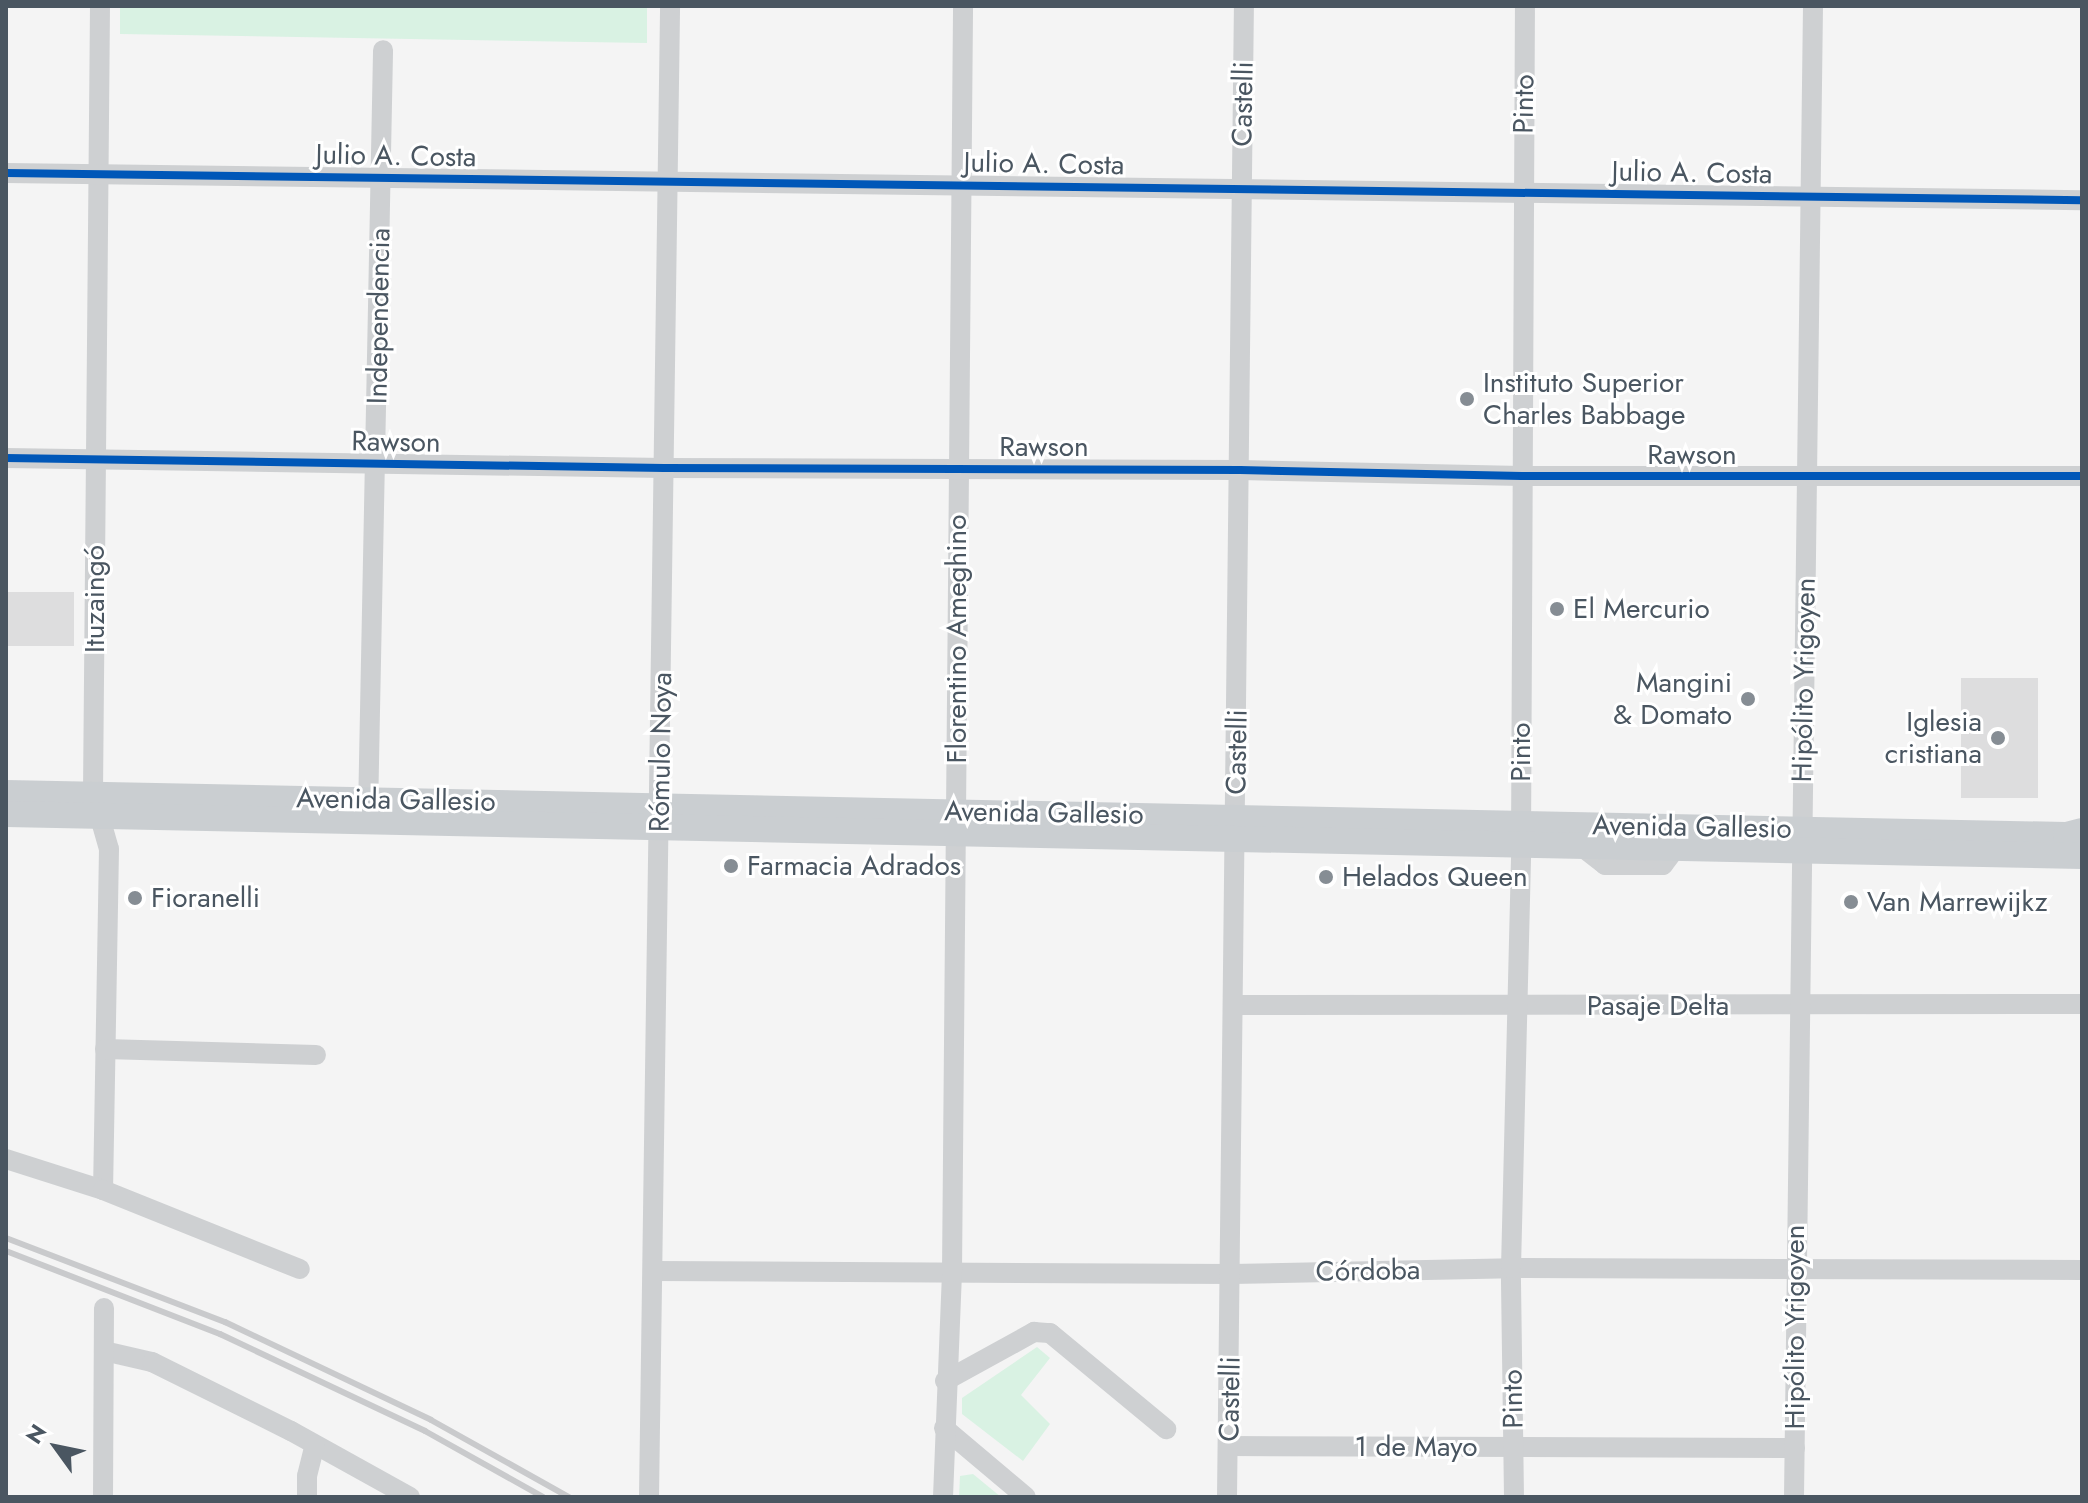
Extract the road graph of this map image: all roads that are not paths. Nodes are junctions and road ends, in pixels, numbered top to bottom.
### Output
1 (100, 6) edge
2 (670, 6) edge
3 (963, 6) edge
4 (1244, 6) edge
5 (1525, 6) edge
6 (1813, 6) edge
7 (383, 50) dead end
8 (6, 173) edge
9 (99, 174) junction
10 (382, 178) junction
11 (668, 181) junction
12 (961, 185) junction
13 (1242, 189) junction
14 (1522, 193) junction
15 (1810, 196) junction
16 (2082, 200) edge
17 (6, 458) edge
18 (96, 458) junction
19 (376, 463) junction
20 (664, 468) junction
21 (958, 469) junction
22 (1240, 470) junction
23 (1522, 476) junction
24 (2082, 476) edge
25 (1808, 477) junction
26 (6, 793) edge
27 (96, 804) junction
28 (368, 810) junction
29 (6, 814) edge
30 (660, 816) junction
31 (955, 822) junction
32 (1236, 828) junction
33 (2082, 831) edge
34 (1521, 834) junction
35 (1802, 840) junction
36 (2082, 856) edge
37 (2082, 1004) edge
38 (1234, 1005) junction
39 (1799, 1005) junction
40 (1516, 1006) junction
41 (105, 1049) junction
42 (316, 1055) dead end
43 (6, 1159) edge
44 (103, 1190) junction
45 (1511, 1268) junction
46 (300, 1269) dead end
47 (1795, 1269) junction
48 (2082, 1270) edge
49 (654, 1271) junction
50 (952, 1272) junction
51 (1232, 1274) junction
52 (104, 1308) dead end
53 (104, 1351) junction
54 (945, 1381) junction
55 (944, 1428) junction
56 (1166, 1429) dead end
57 (315, 1445) junction
58 (1230, 1446) junction
59 (1514, 1447) junction
60 (1795, 1448) junction
61 (103, 1497) edge
62 (307, 1497) edge
63 (410, 1497) edge
64 (649, 1497) edge
65 (943, 1497) edge
66 (1026, 1497) edge
67 (1227, 1497) edge
68 (1514, 1497) edge
69 (1794, 1497) edge

1 - 9 street, Ituzaingó
2 - 11 street, Rómulo Noya
3 - 12 street, Florentino Ameghino
4 - 13 street, Castelli
5 - 14 street, Pinto
6 - 15 street, Hipólito Yrigoyen
7 - 10 street, Independencia
8 - 9 street, Julio A. Costa
9 - 10 street, Julio A. Costa
9 - 18 street, Ituzaingó
10 - 11 street, Julio A. Costa
10 - 19 street, Independencia
11 - 12 street, Julio A. Costa
11 - 20 street, Rómulo Noya
12 - 13 street, Julio A. Costa
12 - 21 street, Florentino Ameghino
13 - 14 street, Julio A. Costa
13 - 22 street, Castelli
14 - 15 street, Julio A. Costa
14 - 23 street, Pinto
15 - 16 street, Julio A. Costa
15 - 25 street, Hipólito Yrigoyen
17 - 18 street, Rawson
18 - 19 street, Rawson
18 - 27 street, Ituzaingó
19 - 20 street, Rawson
19 - 28 street, Independencia
20 - 21 street, Rawson
20 - 30 street, Rómulo Noya
21 - 22 street, Rawson
21 - 31 street, Florentino Ameghino
22 - 23 street, Rawson
22 - 32 street, Castelli
23 - 25 street, Rawson
23 - 34 street, Pinto
24 - 25 street, Rawson
25 - 35 street, Hipólito Yrigoyen
26 - 27 main road, Avenida Gallesio
27 - 28 main road, Avenida Gallesio
27 - 29 main road, Avenida Gallesio
27 - 41 street, Ituzaingó
28 - 30 main road, Avenida Gallesio
30 - 31 main road, Avenida Gallesio
30 - 49 street, Rómulo Noya
31 - 32 main road, Avenida Gallesio
31 - 50 street, Florentino Ameghino
32 - 34 main road, Avenida Gallesio
32 - 38 street, Castelli
33 - 35 main road, Avenida Gallesio
34 - 35 main road, Avenida Gallesio
34 - 35 main road, Avenida Gallesio
34 - 40 street, Pinto
35 - 36 main road, Avenida Gallesio
35 - 39 street, Hipólito Yrigoyen
37 - 39 street, Pasaje Delta
38 - 40 street, Pasaje Delta
38 - 51 street, Castelli
39 - 40 street, Pasaje Delta
39 - 47 street, Hipólito Yrigoyen
40 - 45 street, Pinto
41 - 42 street
41 - 44 street, Ituzaingó
43 - 44 street
44 - 46 street
45 - 47 street, Córdoba
45 - 51 street, Córdoba
45 - 59 street, Pinto
47 - 48 street, Córdoba
47 - 60 street, Hipólito Yrigoyen
49 - 50 street, Córdoba
49 - 64 street, Rómulo Noya
50 - 51 street, Córdoba
50 - 54 street, Florentino Ameghino
51 - 58 street, Castelli
52 - 53 street
53 - 57 street
53 - 61 street
54 - 55 street, Florentino Ameghino
54 - 56 street
55 - 65 street, Florentino Ameghino
55 - 66 street
57 - 62 street
57 - 63 street
58 - 59 street, 1 de Mayo
58 - 67 street, Castelli
59 - 60 street, 1 de Mayo
59 - 68 street, Pinto
60 - 69 street, Hipólito Yrigoyen

